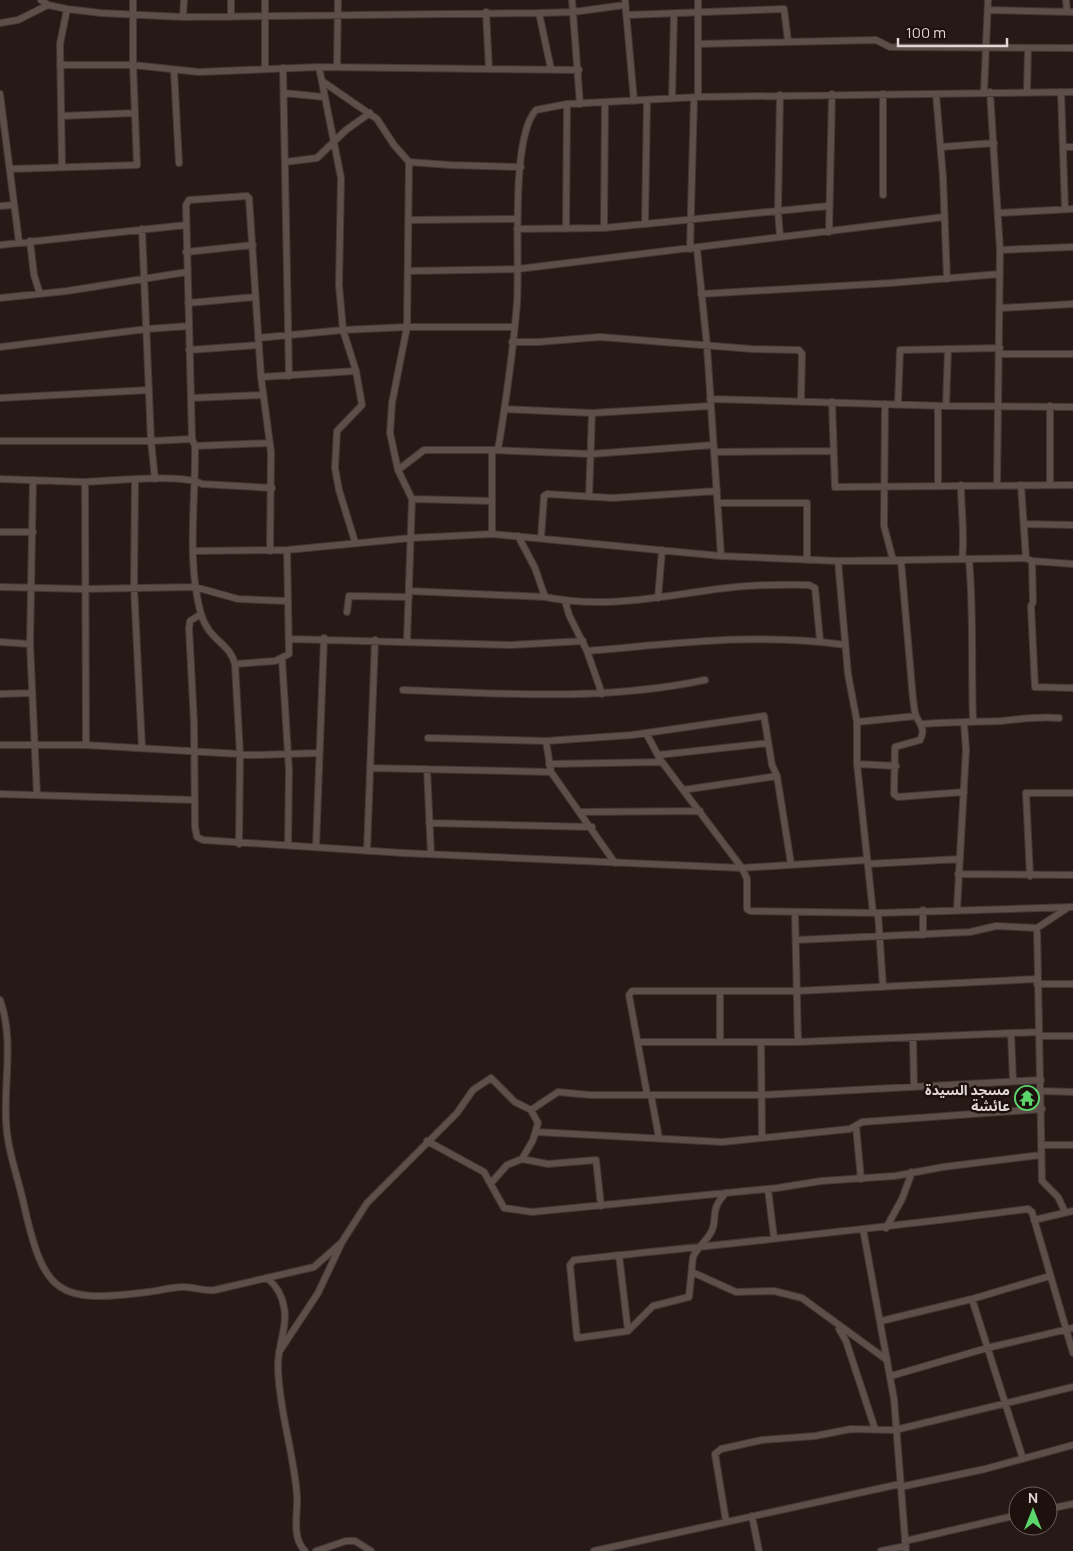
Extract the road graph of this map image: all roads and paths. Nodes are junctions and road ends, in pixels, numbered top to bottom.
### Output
1 (41, 0) edge
2 (133, 0) edge
3 (184, 0) edge
4 (231, 0) edge
5 (265, 0) edge
6 (338, 0) edge
7 (572, 0) edge
8 (698, 0) edge
9 (988, 0) edge
10 (1066, 0) edge
11 (625, 3) edge
12 (48, 4) junction
13 (67, 9) junction
14 (989, 10) junction
15 (1070, 11) edge
16 (486, 12) junction
17 (573, 12) junction
18 (539, 13) junction
19 (338, 14) junction
20 (674, 14) junction
21 (698, 14) junction
22 (265, 15) junction
23 (627, 15) junction
24 (133, 16) junction
25 (231, 17) junction
26 (183, 18) junction
27 (0, 23) edge
28 (788, 41) junction
29 (698, 44) junction
30 (986, 47) junction
31 (1028, 48) junction
32 (1073, 48) edge
33 (60, 65) junction
34 (132, 65) junction
35 (319, 67) junction
36 (338, 67) junction
37 (283, 68) junction
38 (265, 69) junction
39 (489, 69) junction
40 (551, 69) junction
41 (174, 70) junction
42 (579, 70) junction
43 (322, 80) junction
44 (987, 92) junction
45 (1027, 92) junction
46 (1061, 92) junction
47 (1073, 92) edge
48 (284, 93) junction
49 (0, 94) edge
50 (832, 94) junction
51 (882, 94) junction
52 (936, 94) junction
53 (780, 95) junction
54 (324, 97) junction
55 (696, 98) junction
56 (672, 99) junction
57 (648, 100) junction
58 (634, 101) junction
59 (605, 102) junction
60 (567, 104) junction
61 (580, 104) junction
62 (135, 113) junction
63 (370, 113) junction
64 (61, 116) junction
65 (3, 135) edge
66 (334, 141) junction
67 (994, 143) junction
68 (941, 147) junction
69 (1064, 147) junction
70 (1073, 147) edge
71 (285, 162) junction
72 (409, 162) junction
73 (179, 163) dead end
74 (62, 167) junction
75 (521, 167) junction
76 (10, 169) junction
77 (884, 195) dead end
78 (13, 205) junction
79 (0, 206) edge
80 (828, 206) junction
81 (1065, 209) junction
82 (1073, 209) edge
83 (778, 211) junction
84 (998, 213) junction
85 (944, 217) junction
86 (517, 218) junction
87 (691, 218) junction
88 (410, 220) junction
89 (646, 224) junction
90 (186, 225) junction
91 (517, 228) junction
92 (604, 228) junction
93 (142, 229) junction
94 (566, 229) junction
95 (829, 232) junction
96 (780, 237) junction
97 (30, 241) junction
98 (19, 242) junction
99 (253, 244) junction
100 (0, 245) edge
101 (1073, 247) edge
102 (694, 249) junction
103 (1000, 250) junction
104 (186, 252) junction
105 (518, 269) junction
106 (409, 271) junction
107 (187, 272) junction
108 (1000, 274) junction
109 (144, 277) junction
110 (947, 279) junction
111 (40, 294) junction
112 (701, 294) junction
113 (255, 297) junction
114 (0, 298) edge
115 (188, 303) junction
116 (1073, 304) edge
117 (1001, 308) junction
118 (189, 326) junction
119 (407, 327) junction
120 (514, 327) junction
121 (147, 329) junction
122 (343, 330) junction
123 (288, 337) junction
124 (258, 342) junction
125 (512, 342) junction
126 (706, 346) junction
127 (0, 348) edge
128 (948, 349) junction
129 (189, 350) junction
130 (1000, 351) junction
131 (1073, 354) edge
132 (356, 371) junction
133 (289, 376) junction
134 (261, 377) junction
135 (149, 390) junction
136 (263, 395) junction
137 (0, 398) edge
138 (191, 398) junction
139 (801, 400) junction
140 (832, 402) junction
141 (710, 403) junction
142 (885, 404) junction
143 (898, 404) junction
144 (938, 406) junction
145 (946, 406) junction
146 (1050, 406) junction
147 (998, 407) junction
148 (1073, 407) edge
149 (505, 409) junction
150 (592, 413) junction
151 (0, 441) edge
152 (151, 441) junction
153 (194, 442) junction
154 (270, 443) junction
155 (713, 449) junction
156 (495, 450) junction
157 (834, 451) junction
158 (591, 454) junction
159 (398, 470) junction
160 (0, 479) edge
161 (155, 479) junction
162 (33, 480) junction
163 (135, 481) junction
164 (196, 481) junction
165 (85, 482) junction
166 (938, 485) junction
167 (961, 485) junction
168 (997, 485) junction
169 (1021, 485) junction
170 (1050, 485) junction
171 (1073, 485) edge
172 (884, 486) junction
173 (272, 488) junction
174 (717, 491) junction
175 (589, 496) junction
176 (412, 499) junction
177 (491, 501) junction
178 (718, 503) junction
179 (1024, 524) junction
180 (1073, 524) edge
181 (0, 532) edge
182 (33, 532) junction
183 (492, 534) junction
184 (518, 536) junction
185 (411, 538) junction
186 (541, 538) junction
187 (355, 542) junction
188 (194, 550) junction
189 (287, 550) junction
190 (662, 550) junction
191 (270, 551) junction
192 (721, 556) junction
193 (966, 559) junction
194 (807, 560) junction
195 (893, 560) junction
196 (1029, 560) junction
197 (838, 561) junction
198 (901, 561) junction
199 (1073, 564) edge
200 (195, 586) junction
201 (0, 587) edge
202 (134, 587) junction
203 (32, 588) junction
204 (84, 589) junction
205 (409, 594) junction
206 (545, 597) junction
207 (658, 598) junction
208 (288, 601) junction
209 (565, 601) junction
210 (347, 612) dead end
211 (201, 614) junction
212 (324, 638) junction
213 (289, 639) junction
214 (375, 640) junction
215 (820, 640) junction
216 (407, 641) junction
217 (582, 641) junction
218 (0, 642) edge
219 (30, 644) junction
220 (845, 645) junction
221 (588, 651) junction
222 (282, 659) junction
223 (235, 664) junction
224 (705, 680) dead end
225 (1073, 688) edge
226 (403, 690) dead end
227 (0, 694) edge
228 (32, 694) junction
229 (602, 694) junction
230 (916, 716) junction
231 (1059, 718) dead end
232 (973, 720) junction
233 (857, 722) junction
234 (964, 722) junction
235 (922, 724) junction
236 (646, 734) junction
237 (428, 738) dead end
238 (546, 741) junction
239 (768, 743) junction
240 (34, 745) junction
241 (86, 745) junction
242 (0, 746) edge
243 (142, 748) junction
244 (194, 753) junction
245 (319, 753) junction
246 (240, 754) junction
247 (288, 754) junction
248 (658, 756) junction
249 (662, 762) junction
250 (549, 764) junction
251 (857, 764) junction
252 (896, 766) junction
253 (370, 768) junction
254 (427, 770) junction
255 (551, 772) junction
256 (777, 776) junction
257 (683, 790) junction
258 (964, 792) junction
259 (1073, 793) edge
260 (0, 794) edge
261 (37, 795) junction
262 (194, 800) junction
263 (700, 811) junction
264 (580, 812) junction
265 (430, 823) junction
266 (592, 827) junction
267 (239, 844) junction
268 (288, 846) junction
269 (316, 847) junction
270 (367, 851) junction
271 (431, 854) junction
272 (960, 859) junction
273 (868, 862) junction
274 (615, 863) junction
275 (792, 864) junction
276 (742, 868) junction
277 (958, 874) junction
278 (1073, 875) edge
279 (1030, 876) junction
280 (1071, 907) edge
281 (957, 909) junction
282 (923, 910) junction
283 (795, 913) junction
284 (876, 913) junction
285 (1037, 928) junction
286 (923, 934) junction
287 (880, 937) junction
288 (796, 940) junction
289 (1037, 982) junction
290 (1073, 984) edge
291 (883, 987) junction
292 (720, 992) junction
293 (797, 992) junction
294 (0, 1000) edge
295 (1011, 1033) junction
296 (1039, 1034) junction
297 (1073, 1036) edge
298 (913, 1038) junction
299 (639, 1042) junction
300 (720, 1042) junction
301 (761, 1042) junction
302 (798, 1042) junction
303 (1041, 1080) junction
304 (1013, 1082) junction
305 (914, 1087) junction
306 (1042, 1091) junction
307 (1073, 1092) edge
308 (649, 1094) junction
309 (761, 1094) junction
310 (1042, 1109) junction
311 (531, 1110) junction
312 (856, 1126) junction
313 (537, 1132) junction
314 (659, 1138) junction
315 (762, 1138) junction
316 (427, 1141) junction
317 (1042, 1145) junction
318 (1073, 1145) edge
319 (1041, 1155) junction
320 (522, 1159) junction
321 (912, 1172) junction
322 (861, 1179) junction
323 (491, 1183) junction
324 (768, 1189) junction
325 (726, 1193) junction
326 (601, 1206) junction
327 (1073, 1211) edge
328 (1066, 1212) junction
329 (1034, 1220) junction
330 (886, 1228) junction
331 (863, 1229) junction
332 (774, 1238) junction
333 (342, 1242) junction
334 (701, 1246) junction
335 (619, 1255) junction
336 (692, 1272) junction
337 (1050, 1276) junction
338 (267, 1278) junction
339 (972, 1299) junction
340 (881, 1321) junction
341 (839, 1327) junction
342 (1070, 1329) edge
343 (628, 1331) junction
344 (987, 1348) junction
345 (279, 1352) junction
346 (1073, 1353) edge
347 (887, 1360) junction
348 (891, 1376) junction
349 (1073, 1387) edge
350 (1005, 1404) junction
351 (875, 1429) junction
352 (895, 1430) junction
353 (1073, 1445) edge
354 (1023, 1459) junction
355 (900, 1485) junction
356 (1073, 1504) edge
357 (1058, 1507) edge
358 (752, 1516) junction
359 (1008, 1518) edge
360 (726, 1521) junction
361 (905, 1546) edge
362 (305, 1551) edge
363 (316, 1551) edge
364 (371, 1551) edge
365 (594, 1551) edge
366 (759, 1551) edge
367 (881, 1551) edge

1 - 12 street
2 - 24 street
3 - 26 street
4 - 25 street
5 - 22 street
6 - 19 street
7 - 17 street
8 - 21 street
9 - 14 street
10 - 15 street
11 - 17 street
11 - 23 street
12 - 13 street
12 - 27 street
13 - 24 street
13 - 33 street
14 - 15 street
14 - 30 street
16 - 18 street
16 - 19 street
16 - 39 street
17 - 18 street
17 - 42 street
18 - 40 street
19 - 22 street
19 - 36 street
20 - 21 street
20 - 23 street
20 - 56 street
21 - 28 street
21 - 29 street
22 - 25 street
22 - 38 street
23 - 58 street
24 - 26 street
24 - 34 street
25 - 26 street
28 - 29 street
28 - 30 street
29 - 55 street
30 - 31 street
30 - 44 street
31 - 32 street
31 - 45 street
33 - 34 street
33 - 64 street
34 - 41 street
34 - 62 street
35 - 36 street
35 - 37 street
35 - 43 street
36 - 39 street
37 - 38 street
37 - 48 street
38 - 41 street
39 - 40 street
40 - 42 street
41 - 73 street
42 - 61 street
43 - 54 street
43 - 63 street
44 - 45 street
44 - 52 street
44 - 67 street
45 - 46 street
46 - 47 street
46 - 69 street
48 - 54 street
48 - 71 street
49 - 65 street
50 - 51 street
50 - 53 street
50 - 80 street
51 - 52 street
51 - 77 street
52 - 68 street
53 - 55 street
53 - 83 street
54 - 66 street
55 - 56 street
55 - 87 street
56 - 57 street
57 - 58 street
57 - 89 street
58 - 59 street
59 - 61 street
59 - 92 street
60 - 61 street
60 - 75 street
60 - 94 street
62 - 64 street
62 - 74 street
63 - 66 street
63 - 72 street
64 - 74 street
65 - 76 street
66 - 71 street
66 - 122 street
67 - 68 street
67 - 84 street
68 - 85 street
69 - 70 street
69 - 81 street
71 - 123 street
72 - 75 street
72 - 88 street
74 - 76 street
75 - 86 street
76 - 78 street
78 - 79 street
78 - 98 street
80 - 83 street
80 - 95 street
81 - 82 street
81 - 84 street
83 - 87 street
83 - 96 street
84 - 103 street
85 - 95 street
85 - 110 street
86 - 88 street
86 - 91 street
87 - 89 street
87 - 102 street
88 - 106 street
89 - 92 street
90 - 93 street
90 - 99 street
90 - 104 street
91 - 94 street
91 - 105 street
92 - 94 street
93 - 97 street
93 - 109 street
95 - 96 street
96 - 102 street
97 - 98 street
97 - 111 street
98 - 100 street
99 - 104 street
99 - 113 street
101 - 103 street
102 - 105 street
102 - 112 street
103 - 108 street
104 - 107 street
105 - 106 street
105 - 120 street
106 - 119 street
107 - 109 street
107 - 115 street
108 - 110 street
108 - 117 street
109 - 111 street
109 - 121 street
110 - 112 street
111 - 114 street
112 - 126 street
113 - 115 street
113 - 124 street
115 - 118 street
116 - 117 street
117 - 130 street
118 - 121 street
118 - 129 street
119 - 120 street
119 - 122 street
119 - 159 street
120 - 125 street
121 - 127 street
121 - 135 street
122 - 123 street
122 - 132 street
123 - 124 street
123 - 133 street
124 - 129 street
124 - 134 street
125 - 126 street
125 - 149 street
126 - 139 street
126 - 141 street
128 - 130 street
128 - 143 street
128 - 145 street
129 - 138 street
130 - 131 street
130 - 147 street
132 - 133 street
132 - 187 street
133 - 134 street
134 - 136 street
135 - 137 street
135 - 152 street
136 - 138 street
136 - 154 street
138 - 153 street
139 - 140 street
139 - 141 street
140 - 142 street
140 - 157 street
141 - 150 street
141 - 155 street
142 - 143 street
142 - 172 street
143 - 144 street
144 - 145 street
144 - 166 street
145 - 147 street
146 - 147 street
146 - 148 street
146 - 170 street
147 - 168 street
149 - 150 street
149 - 156 street
150 - 158 street
151 - 152 street
152 - 153 street
152 - 161 street
153 - 154 street
153 - 164 street
154 - 173 street
155 - 157 street
155 - 158 street
155 - 174 street
156 - 158 street
156 - 159 street
156 - 177 street
157 - 172 street
158 - 175 street
159 - 176 street
160 - 162 street
161 - 163 street
161 - 164 street
162 - 165 street
162 - 182 street
163 - 165 street
163 - 202 street
164 - 173 street
164 - 188 street
165 - 204 street
166 - 167 street
166 - 172 street
167 - 168 street
167 - 193 street
168 - 169 street
169 - 170 street
169 - 179 street
170 - 171 street
172 - 195 street
173 - 191 street
174 - 175 street
174 - 178 street
175 - 186 street
176 - 177 street
176 - 185 street
177 - 183 street
178 - 192 street
178 - 194 street
179 - 180 street
179 - 196 street
181 - 182 street
182 - 203 street
183 - 184 street
183 - 185 street
184 - 186 street
184 - 206 street
185 - 187 street
185 - 205 street
186 - 190 street
187 - 189 street
188 - 191 street
188 - 200 street
189 - 191 street
189 - 208 street
190 - 192 street
190 - 207 street
192 - 194 street
193 - 196 street
193 - 198 street
193 - 232 street
194 - 197 street
195 - 197 street
195 - 198 street
196 - 199 street
196 - 225 street
197 - 220 street
198 - 230 street
200 - 202 street
200 - 208 street
200 - 211 street
201 - 203 street
202 - 204 street
202 - 243 street
203 - 204 street
203 - 219 street
204 - 241 street
205 - 206 street
205 - 210 street
205 - 216 street
206 - 209 street
207 - 209 street
207 - 215 street
208 - 213 street
209 - 217 street
211 - 223 street
211 - 244 street
212 - 213 street
212 - 214 street
212 - 245 street
213 - 222 street
214 - 216 street
214 - 253 street
215 - 220 street
215 - 221 street
216 - 217 street
217 - 221 street
218 - 219 street
219 - 228 street
220 - 233 street
221 - 229 street
222 - 223 street
222 - 247 street
223 - 246 street
224 - 229 street
226 - 229 street
227 - 228 street
228 - 240 street
230 - 233 street
230 - 235 street
231 - 232 street
232 - 234 street
233 - 251 street
234 - 235 street
234 - 258 street
235 - 252 street
236 - 238 street
236 - 239 street
236 - 248 street
237 - 238 street
238 - 250 street
239 - 248 street
239 - 256 street
240 - 241 street
240 - 242 street
240 - 261 street
241 - 243 street
243 - 244 street
244 - 246 street
244 - 262 street
245 - 247 street
245 - 269 street
246 - 247 street
246 - 267 street
247 - 268 street
248 - 249 street
249 - 250 street
249 - 257 street
250 - 255 street
251 - 252 street
251 - 273 street
252 - 258 street
253 - 254 street
253 - 270 street
254 - 255 street
254 - 265 street
255 - 264 street
256 - 257 street
256 - 275 street
257 - 263 street
258 - 272 street
259 - 279 street
260 - 261 street
261 - 262 street
262 - 267 street
263 - 264 street
263 - 276 street
264 - 266 street
265 - 266 street
265 - 271 street
266 - 274 street
267 - 268 street
268 - 269 street
269 - 270 street
270 - 271 street
271 - 274 street
272 - 273 street
272 - 277 street
273 - 275 street
273 - 284 street
274 - 276 street
275 - 276 street
276 - 283 street
277 - 279 street
277 - 281 street
278 - 279 street
280 - 281 street
280 - 285 street
281 - 282 street
282 - 284 street
282 - 286 street
283 - 284 street
283 - 288 street
284 - 287 street
285 - 286 street
285 - 289 street
286 - 287 street
287 - 288 street
287 - 291 street
288 - 293 street
289 - 290 street
289 - 291 street
289 - 296 street
291 - 293 street
292 - 293 street
292 - 299 street
292 - 300 street
293 - 302 street
294 - 338 street
295 - 296 street
295 - 298 street
295 - 304 street
296 - 297 street
296 - 303 street
298 - 302 street
298 - 305 street
299 - 300 street
299 - 308 street
300 - 301 street
301 - 302 street
301 - 309 street
303 - 304 street
303 - 306 street
304 - 305 street
305 - 309 street
306 - 307 street
306 - 310 street
308 - 309 street
308 - 311 street
308 - 314 street
309 - 315 street
310 - 312 street
310 - 317 street
311 - 313 street
311 - 316 street
312 - 315 street
312 - 322 street
313 - 314 street
313 - 320 street
314 - 315 street
316 - 323 street
316 - 333 street
317 - 318 street
317 - 319 street
319 - 321 street
319 - 328 street
320 - 323 street
320 - 326 street
321 - 322 street
321 - 330 street
322 - 324 street
323 - 326 street
324 - 325 street
324 - 332 street
325 - 326 street
325 - 334 street
327 - 328 street
328 - 329 street
329 - 330 street
329 - 337 street
330 - 331 street
331 - 332 street
331 - 340 street
332 - 334 street
333 - 338 street
333 - 345 street
334 - 335 street
334 - 336 street
335 - 343 street
335 - 343 street
336 - 341 street
336 - 343 street
337 - 339 street
337 - 342 street
338 - 345 street
339 - 340 street
339 - 344 street
340 - 347 street
341 - 347 street
341 - 351 street
342 - 344 street
342 - 346 street
344 - 348 street
344 - 350 street
345 - 362 street
347 - 348 street
348 - 352 street
349 - 350 street
350 - 352 street
350 - 354 street
351 - 352 street
351 - 360 street
352 - 355 street
353 - 354 street
354 - 355 street
355 - 358 street
355 - 361 street
356 - 357 street
358 - 360 street
358 - 366 street
359 - 361 street
360 - 365 street
361 - 367 street
363 - 364 street

